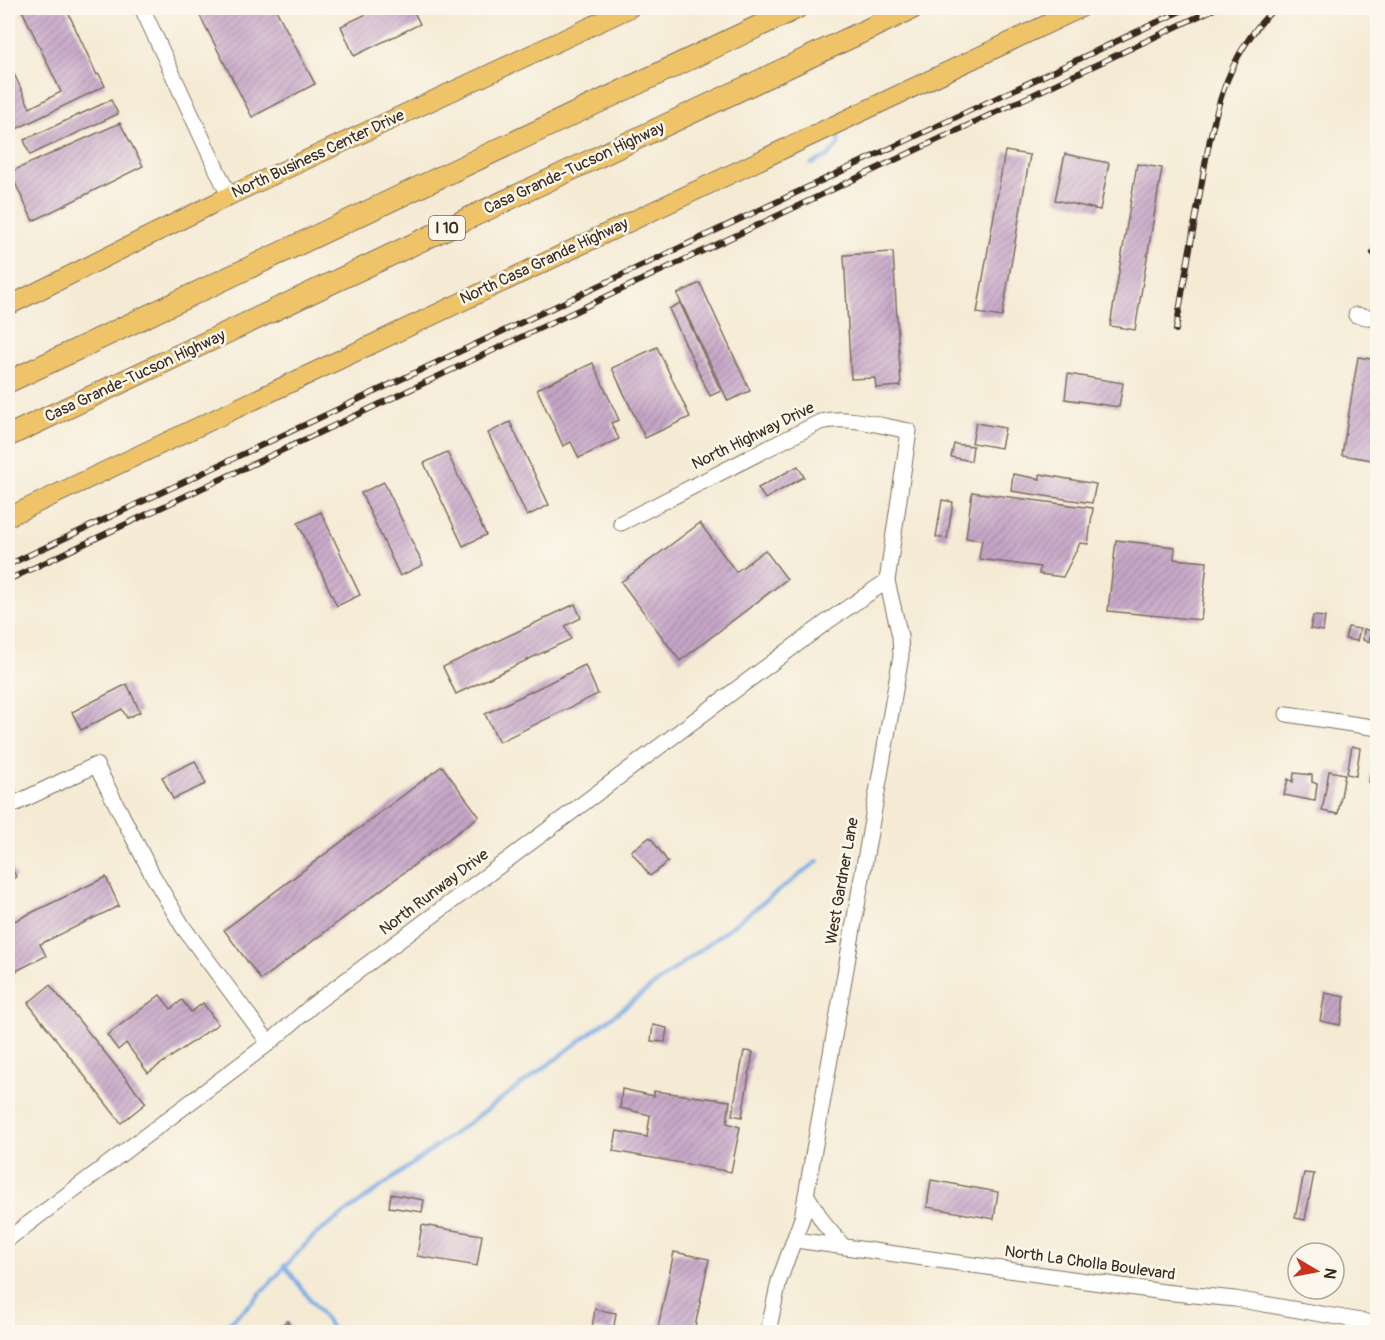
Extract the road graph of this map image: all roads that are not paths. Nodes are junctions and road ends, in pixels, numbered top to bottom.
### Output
1 (142, 8) edge
2 (603, 8) edge
3 (630, 8) edge
4 (796, 8) edge
5 (913, 8) edge
6 (1081, 8) edge
7 (590, 26) junction
8 (229, 196) junction
9 (8, 306) edge
10 (1356, 315) dead end
11 (1377, 319) edge
12 (8, 382) edge
13 (909, 432) joint
14 (8, 436) edge
15 (8, 517) edge
16 (621, 523) dead end
17 (887, 581) junction
18 (1287, 714) dead end
19 (1377, 728) edge
20 (8, 807) edge
21 (269, 1043) junction
22 (806, 1194) junction
23 (8, 1239) edge
24 (796, 1240) junction
25 (843, 1245) junction
26 (1377, 1324) edge
27 (768, 1332) edge

1 - 8 street
2 - 7 street
3 - 7 main road, North Business Center Drive
4 - 12 highway
5 - 14 highway, Casa Grande-Tucson Highway / I 10
6 - 15 main road, North Casa Grande Highway
7 - 8 main road, North Business Center Drive
8 - 9 main road, North Business Center Drive
10 - 11 street
13 - 16 street, North Highway Drive
13 - 17 street, West Gardner Lane
17 - 21 street, North Runway Drive
17 - 22 street, West Gardner Lane
18 - 19 street
20 - 21 street
21 - 23 street, North Runway Drive
22 - 24 street, West Gardner Lane
22 - 25 street
24 - 25 street, North La Cholla Boulevard
24 - 27 street, West Gardner Lane
25 - 26 street, North La Cholla Boulevard

